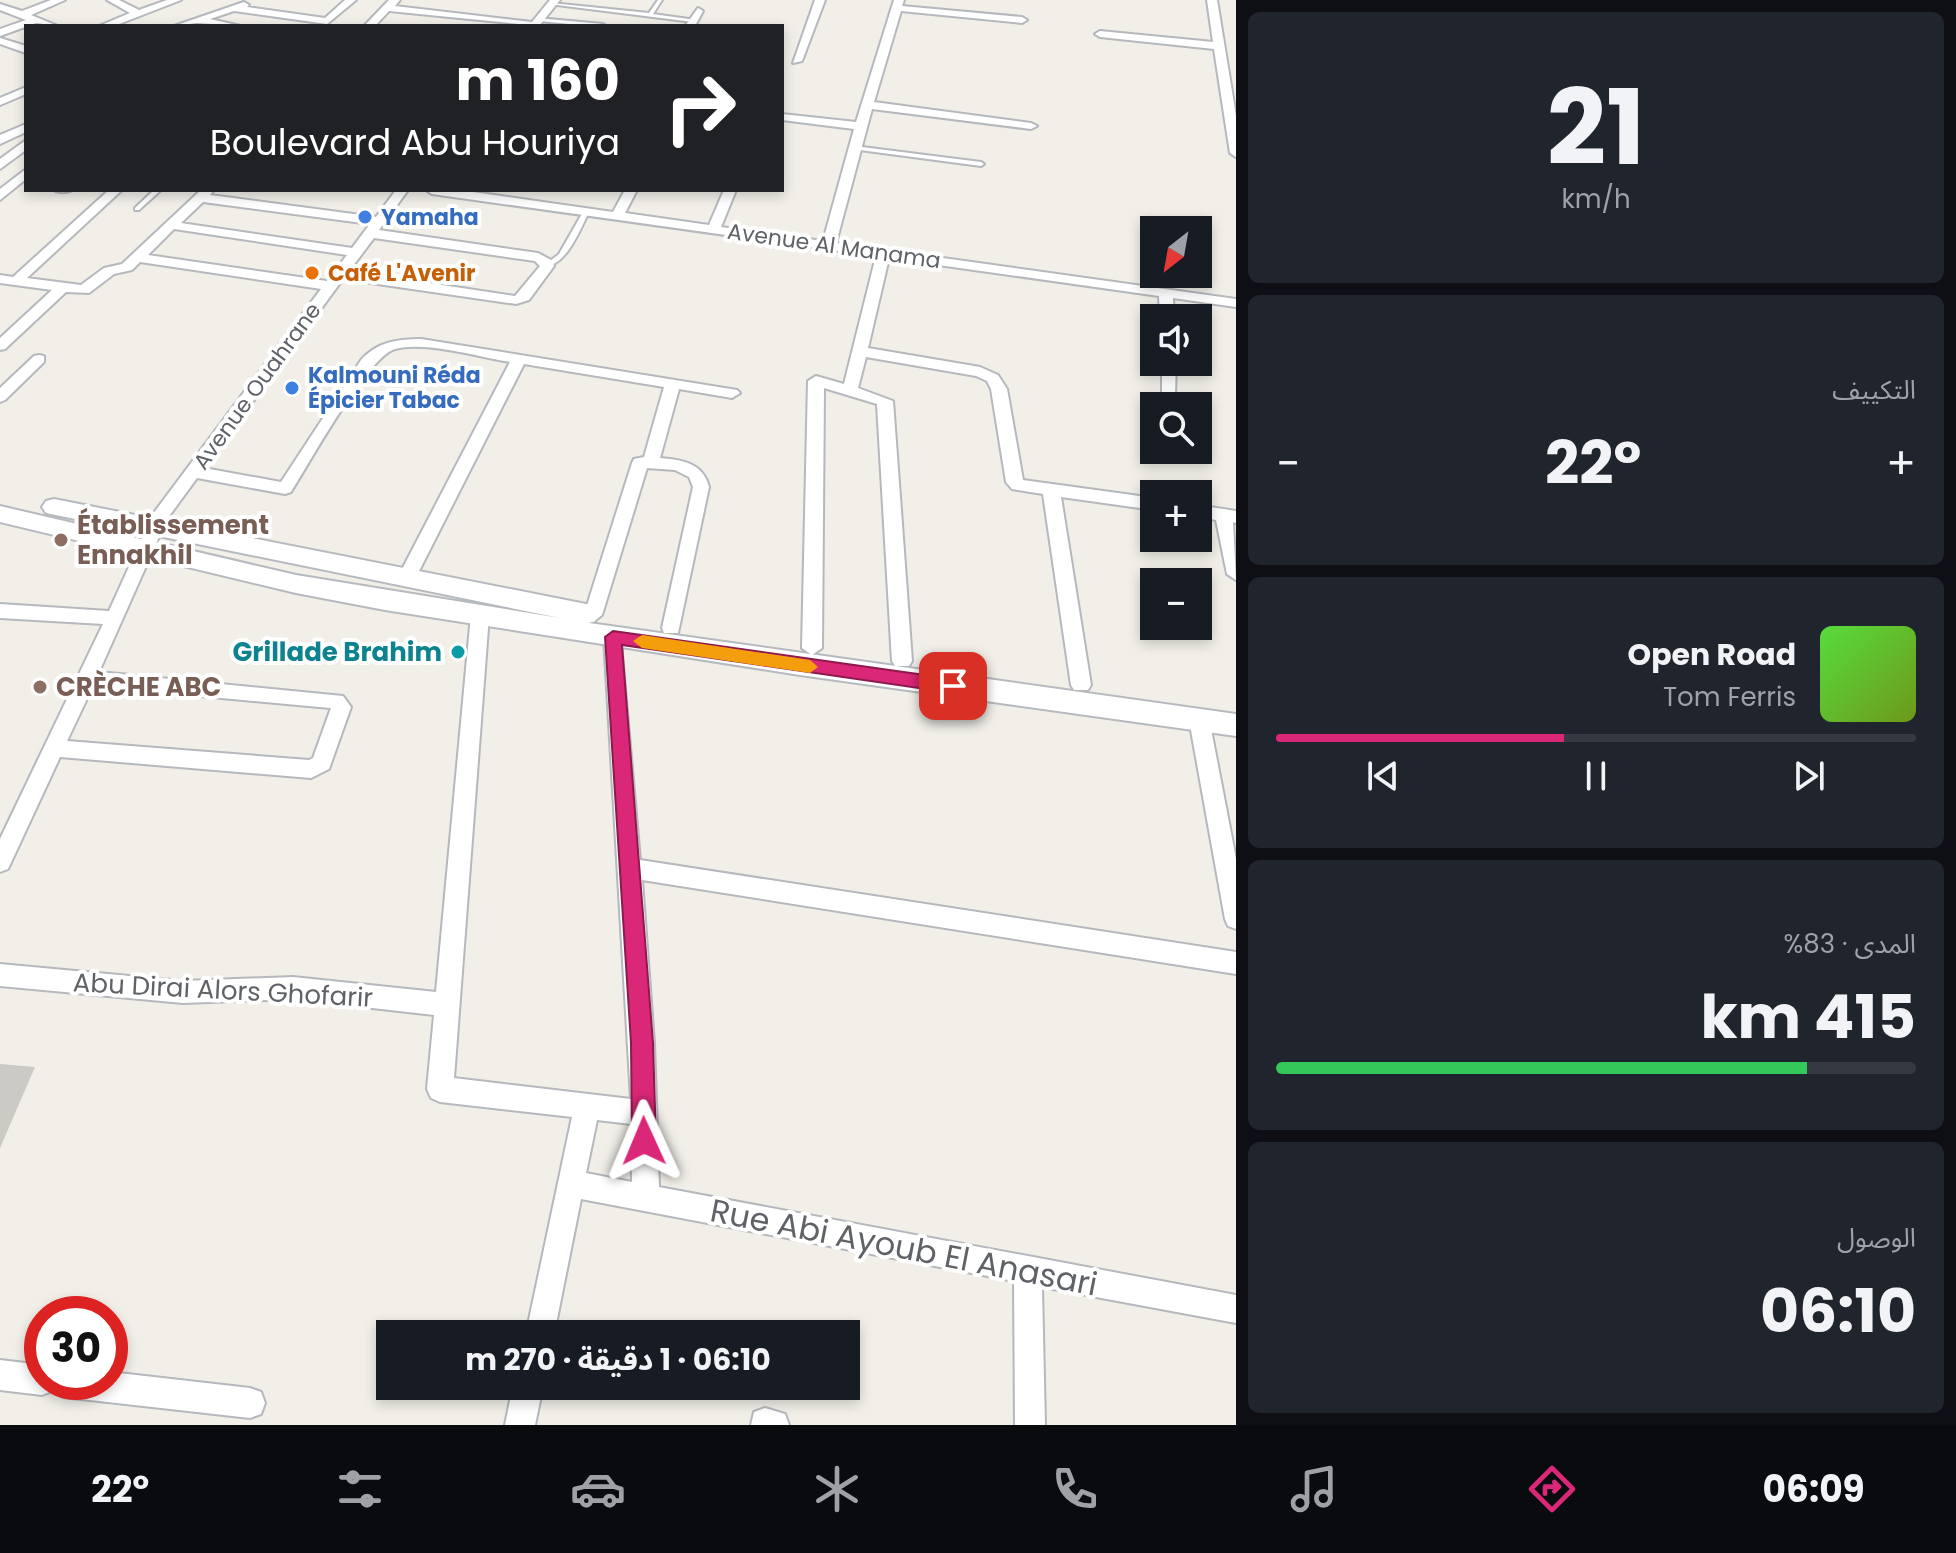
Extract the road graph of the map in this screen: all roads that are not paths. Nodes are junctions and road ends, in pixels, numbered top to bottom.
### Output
1 (60, 0) edge
2 (112, 0) edge
3 (176, 0) edge
4 (266, 0) edge
5 (351, 0) edge
6 (395, 0) edge
7 (420, 0) edge
8 (660, 0) edge
9 (820, 0) edge
10 (1212, 0) edge
11 (249, 2) edge
12 (553, 2) edge
13 (898, 4) edge
14 (0, 7) edge
15 (232, 8) junction
16 (386, 8) junction
17 (137, 13) junction
18 (641, 14) junction
19 (22, 15) junction
20 (650, 15) junction
21 (694, 19) edge
22 (35, 20) junction
23 (194, 20) junction
24 (1022, 20) dead end
25 (538, 21) edge
26 (24, 24) edge
27 (24, 24) edge
28 (47, 24) edge
29 (109, 24) edge
30 (184, 24) edge
31 (222, 24) edge
32 (371, 24) edge
33 (577, 24) edge
34 (635, 24) edge
35 (0, 33) edge
36 (1100, 34) dead end
37 (1220, 39) junction
38 (5, 42) edge
39 (24, 49) edge
40 (797, 61) dead end
41 (1220, 64) junction
42 (1236, 66) edge
43 (24, 91) edge
44 (1230, 92) edge
45 (0, 102) edge
46 (868, 105) junction
47 (784, 117) edge
48 (11, 118) dead end
49 (24, 124) edge
50 (24, 126) edge
51 (860, 126) junction
52 (1031, 126) dead end
53 (0, 140) edge
54 (24, 146) edge
55 (854, 148) junction
56 (1236, 153) edge
57 (981, 164) dead end
58 (0, 165) edge
59 (20, 185) edge
60 (114, 192) edge
61 (156, 192) edge
62 (400, 192) edge
63 (460, 192) edge
64 (630, 192) edge
65 (729, 192) edge
66 (204, 194) edge
67 (0, 196) edge
68 (516, 196) edge
69 (137, 209) dead end
70 (586, 212) junction
71 (617, 216) junction
72 (171, 225) junction
73 (374, 227) junction
74 (713, 230) junction
75 (828, 246) junction
76 (354, 252) junction
77 (884, 253) junction
78 (137, 257) junction
79 (547, 266) junction
80 (334, 280) junction
81 (6, 282) edge
82 (62, 288) junction
83 (1166, 293) junction
84 (1236, 303) edge
85 (1166, 304) edge
86 (0, 346) edge
87 (859, 351) junction
88 (39, 359) dead end
89 (519, 359) junction
90 (1169, 376) edge
91 (673, 383) junction
92 (850, 390) junction
93 (1170, 392) dead end
94 (732, 393) dead end
95 (0, 397) edge
96 (651, 462) junction
97 (194, 472) junction
98 (1051, 489) junction
99 (0, 495) edge
100 (1140, 502) edge
101 (0, 514) edge
102 (1229, 516) edge
103 (59, 517) junction
104 (152, 538) junction
105 (1236, 574) edge
106 (406, 579) junction
107 (0, 611) edge
108 (480, 615) junction
109 (593, 615) junction
110 (116, 618) junction
111 (671, 628) junction
112 (613, 637) junction
113 (812, 648) junction
114 (902, 661) junction
115 (87, 678) junction
116 (1081, 685) junction
117 (1236, 705) edge
118 (1199, 719) junction
119 (1236, 725) edge
120 (55, 748) junction
121 (3, 849) edge
122 (628, 868) junction
123 (1236, 919) edge
124 (1236, 963) edge
125 (0, 975) edge
126 (446, 1005) junction
127 (587, 1106) junction
128 (643, 1113) junction
129 (572, 1184) junction
130 (646, 1199) junction
131 (1028, 1271) junction
132 (1236, 1309) edge
133 (543, 1320) edge
134 (0, 1375) edge
135 (24, 1378) edge
136 (128, 1389) edge
137 (525, 1400) edge
138 (250, 1403) dead end
139 (520, 1425) edge
140 (1030, 1425) edge

1 - 19 street
2 - 17 street
3 - 17 street
4 - 11 street
5 - 15 street
6 - 16 street
7 - 25 street
8 - 20 lane
9 - 40 street
10 - 37 street
11 - 15 street
12 - 18 lane
12 - 25 street
13 - 24 street
13 - 46 street
14 - 19 street
15 - 23 street
16 - 25 street
16 - 32 street
17 - 29 street
18 - 20 lane
18 - 34 lane
19 - 22 street
20 - 21 lane
22 - 26 street
22 - 28 street
23 - 30 street
23 - 31 street
25 - 33 lane
27 - 35 street
36 - 37 street
37 - 41 street
38 - 39 street
41 - 42 street
41 - 44 street
43 - 45 street
44 - 56 street
46 - 51 street
46 - 52 street
47 - 51 street
48 - 49 street
50 - 53 street
51 - 55 street
54 - 58 street
55 - 57 lane
55 - 75 street
59 - 67 street
60 - 81 street
61 - 69 lane
62 - 73 street, Avenue Ouahrane
63 - 68 street, Avenue Al Manama
64 - 71 street
65 - 74 street
66 - 72 street
66 - 73 street
68 - 70 street, Avenue Al Manama
70 - 71 street, Avenue Al Manama
70 - 79 lane
71 - 74 street, Avenue Al Manama
72 - 76 street
72 - 78 street
73 - 76 street, Avenue Ouahrane
73 - 79 street
74 - 75 street, Avenue Al Manama
75 - 77 street, Avenue Al Manama
76 - 80 street, Avenue Ouahrane
77 - 83 street, Avenue Al Manama
77 - 87 street
78 - 80 street
78 - 82 street
79 - 80 street
80 - 97 street, Avenue Ouahrane
81 - 82 street
82 - 86 street
83 - 84 street, Avenue Al Manama
83 - 85 street
87 - 92 street
87 - 98 street
88 - 95 street
89 - 91 street
89 - 97 street
89 - 106 street
90 - 93 street
91 - 94 street
91 - 96 street
92 - 113 street
92 - 114 street
96 - 109 street
96 - 111 street
97 - 104 street, Avenue Ouahrane
98 - 100 street
98 - 116 street
99 - 103 main road
101 - 103 main road
102 - 105 street
103 - 104 main road
104 - 106 main road
104 - 108 main road
104 - 110 street, Avenue Ouahrane
106 - 109 main road
107 - 110 street
108 - 112 main road
108 - 126 street
109 - 111 main road
110 - 115 street, Avenue Ouahrane
111 - 113 main road
112 - 118 main road
112 - 122 street
113 - 114 main road
114 - 116 main road
115 - 120 street, Avenue Ouahrane
115 - 120 street
116 - 117 main road
118 - 119 main road
118 - 123 street
120 - 121 street, Avenue Ouahrane
122 - 124 street
122 - 128 street
125 - 126 street, Abu Dirai Alors Ghofarir
126 - 127 street
127 - 128 street
127 - 129 street
128 - 130 street
129 - 130 street, Rue Abi Ayoub El Anasari
129 - 133 street
130 - 131 street, Rue Abi Ayoub El Anasari
131 - 132 street, Rue Abi Ayoub El Anasari
131 - 140 street
134 - 135 street
136 - 138 street
137 - 139 street

